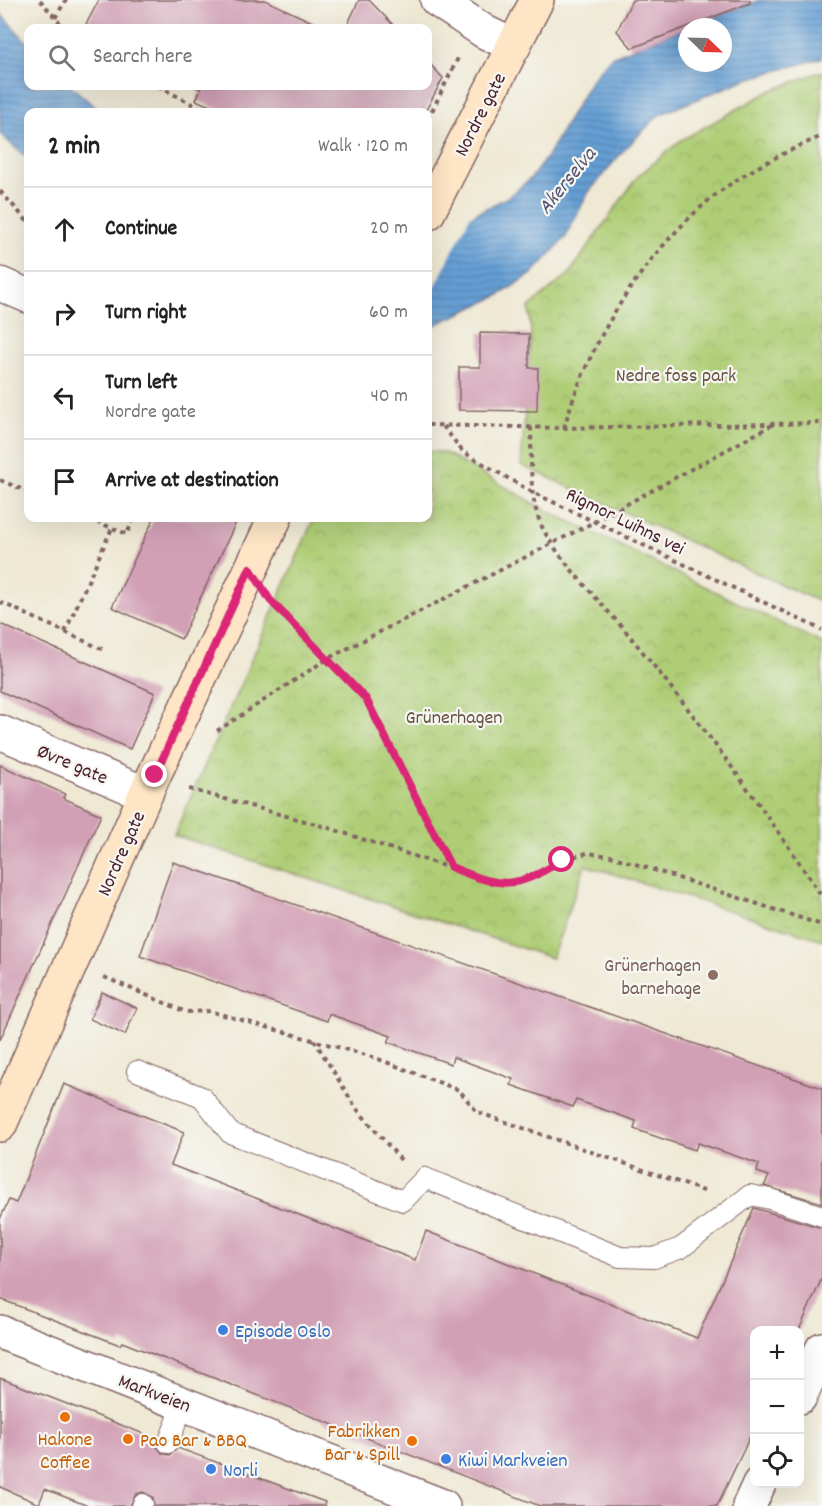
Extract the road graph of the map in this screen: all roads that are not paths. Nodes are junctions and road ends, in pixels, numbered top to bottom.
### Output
1 (437, 0) edge
2 (537, 0) edge
3 (513, 46) junction
4 (432, 205) edge
5 (0, 284) edge
6 (24, 294) edge
7 (272, 522) edge
8 (0, 732) edge
9 (146, 794) junction
10 (137, 1071) dead end
11 (0, 1125) edge
12 (822, 1216) edge
13 (0, 1332) edge
14 (822, 1349) edge
15 (804, 1388) edge
16 (184, 1403) junction
17 (168, 1443) dead end
18 (757, 1488) edge
19 (442, 1506) edge
20 (749, 1506) edge

1 - 3 street
2 - 3 street, Nordre gate
3 - 4 street, Nordre gate
5 - 6 street
7 - 9 street, Nordre gate
8 - 9 street, Øvre gate
9 - 11 street, Nordre gate
10 - 12 lane
13 - 16 street, Markveien
14 - 15 street
16 - 17 lane
16 - 19 street, Markveien
18 - 20 street

